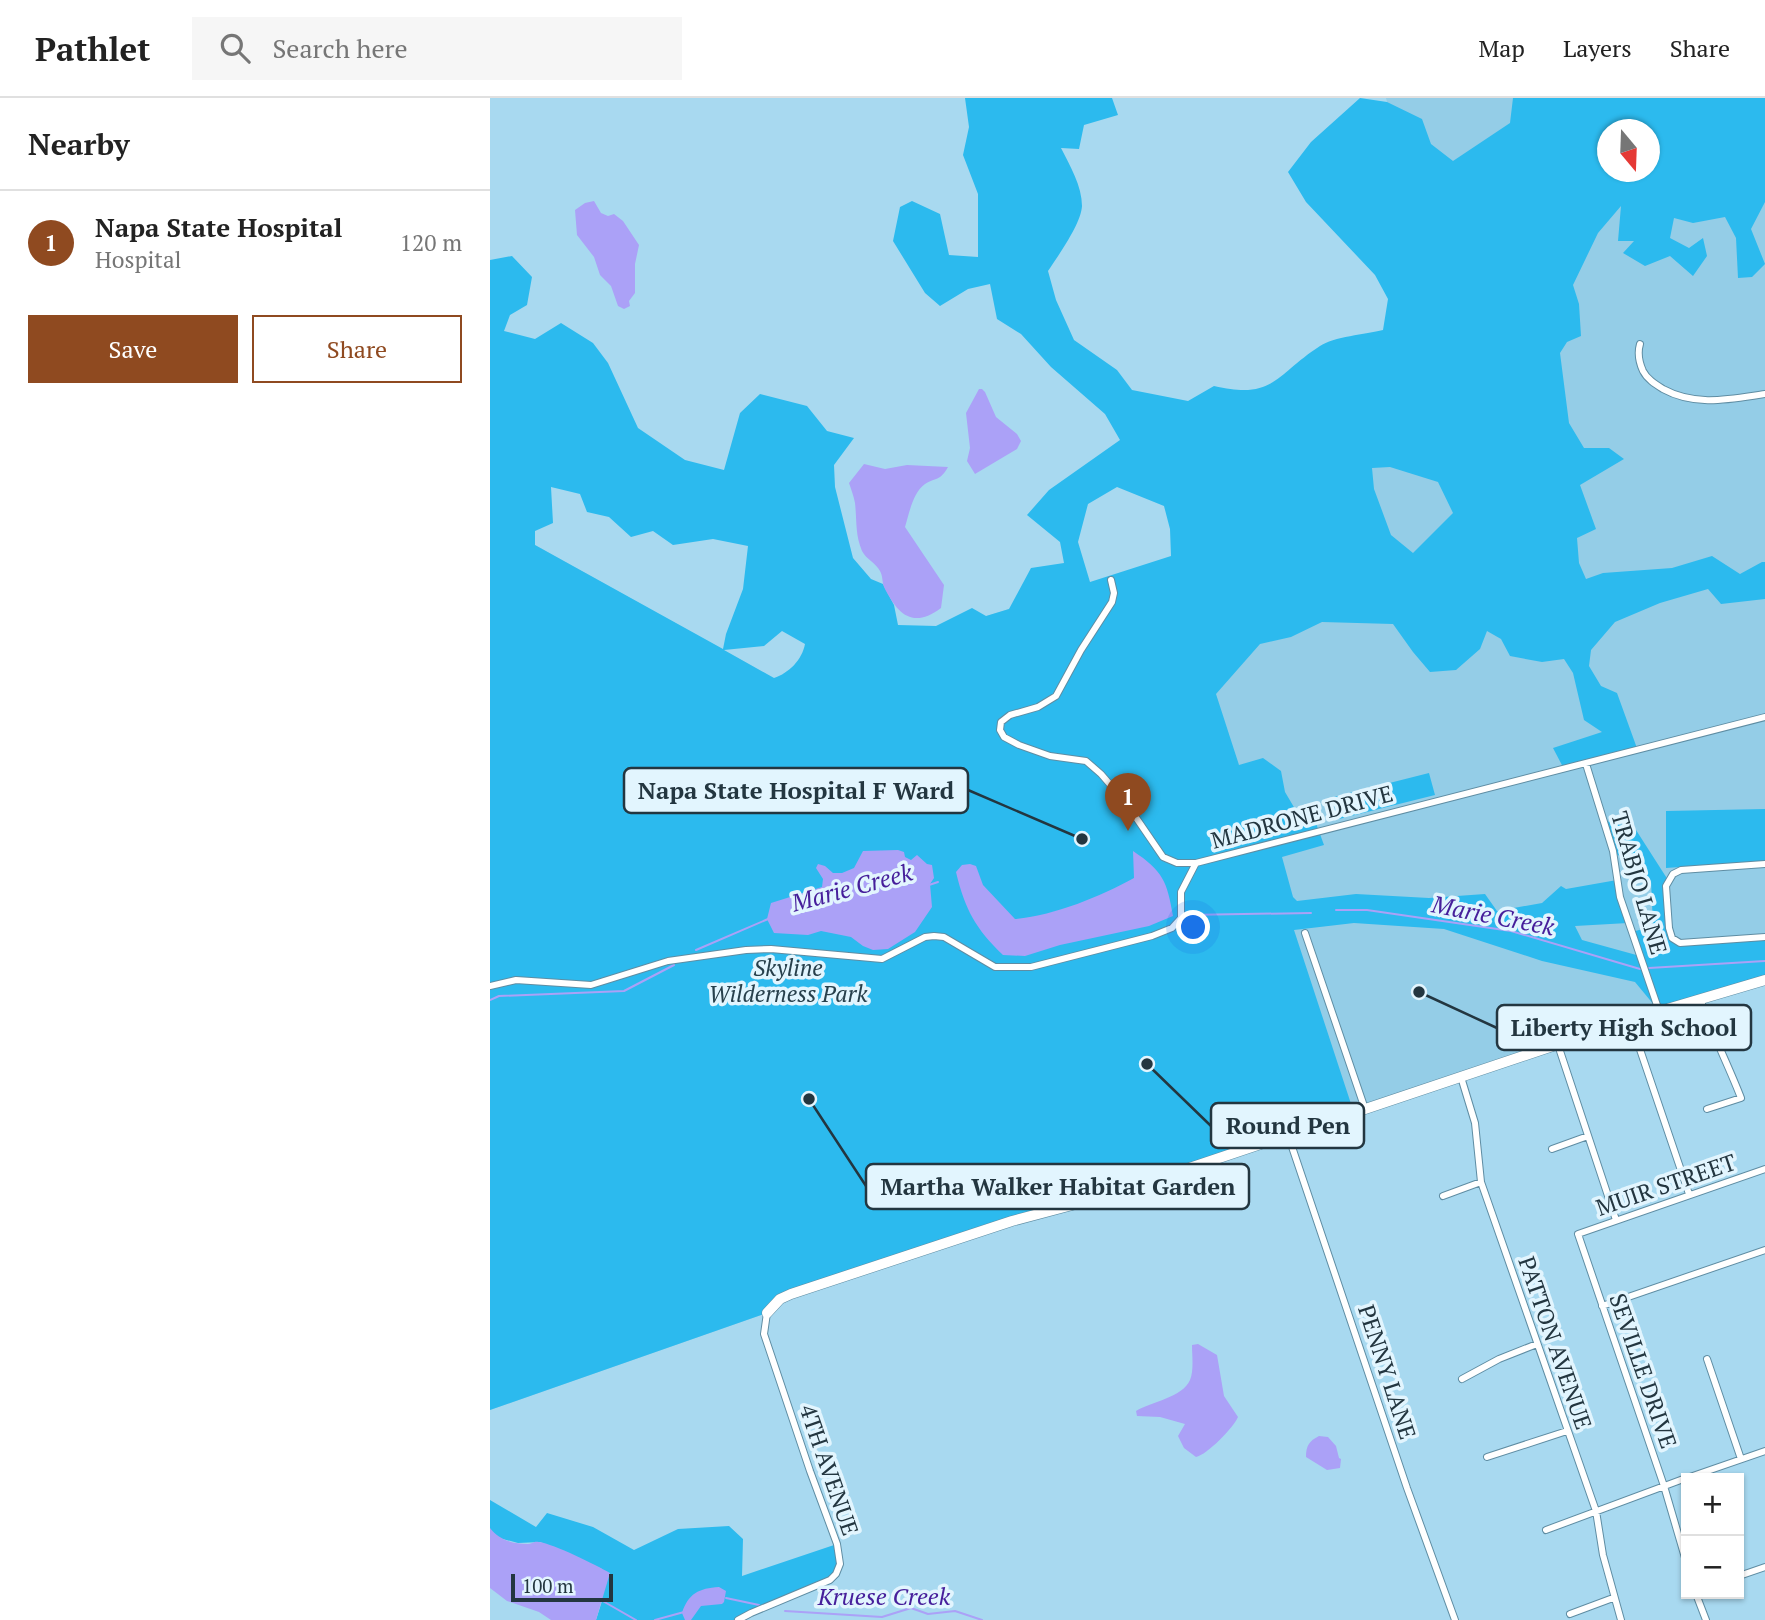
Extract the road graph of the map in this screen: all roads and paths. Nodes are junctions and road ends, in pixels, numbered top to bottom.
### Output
1 (1640, 344) dead end
2 (1765, 394) edge
3 (1111, 579) dead end
4 (1765, 717) edge
5 (1586, 764) junction
6 (1196, 863) junction
7 (1765, 864) edge
8 (1305, 933) dead end
9 (1765, 937) edge
10 (1765, 980) edge
11 (490, 986) edge
12 (1700, 998) junction
13 (1659, 1011) junction
14 (1630, 1020) junction
15 (1558, 1045) junction
16 (1461, 1077) junction
17 (1707, 1109) dead end
18 (1365, 1110) junction
19 (1288, 1135) junction
20 (1588, 1136) junction
21 (1552, 1149) dead end
22 (1765, 1169) edge
23 (1481, 1182) junction
24 (1689, 1194) junction
25 (1443, 1195) dead end
26 (1616, 1220) junction
27 (1578, 1234) joint
28 (1765, 1250) edge
29 (1602, 1306) junction
30 (767, 1312) joint
31 (1537, 1344) junction
32 (1707, 1359) dead end
33 (1462, 1379) dead end
34 (1567, 1431) junction
35 (1765, 1451) edge
36 (1488, 1458) dead end
37 (1741, 1459) junction
38 (1701, 1473) edge
39 (1681, 1480) edge
40 (1664, 1486) junction
41 (1596, 1511) junction
42 (1546, 1530) dead end
43 (1681, 1544) edge
44 (1765, 1567) edge
45 (1744, 1574) edge
46 (1613, 1598) junction
47 (1698, 1599) edge
48 (1570, 1614) dead end
49 (738, 1620) edge
50 (1455, 1620) edge
51 (1621, 1620) edge
52 (1706, 1620) edge

1 - 2 street
3 - 6 street
4 - 5 street, MADRONE DRIVE
5 - 6 street, MADRONE DRIVE
5 - 13 street, TRABJO LANE
6 - 11 street, MADRONE DRIVE
7 - 9 street
8 - 18 street
10 - 12 street
12 - 13 street
12 - 17 street
13 - 14 street
14 - 15 street
14 - 24 street
15 - 16 street
15 - 20 street
16 - 18 street
16 - 23 street, PATTON AVENUE
18 - 19 street
19 - 30 street
19 - 50 street, PENNY LANE
20 - 21 street
20 - 26 street
22 - 24 street, MUIR STREET
23 - 25 street
23 - 31 street, PATTON AVENUE
24 - 26 street, MUIR STREET
26 - 27 street, MUIR STREET
27 - 29 street, SEVILLE DRIVE
28 - 29 street
29 - 40 street, SEVILLE DRIVE
30 - 49 street, 4TH AVENUE
31 - 33 street
31 - 34 street, PATTON AVENUE
32 - 37 street
34 - 36 street
34 - 41 street, PATTON AVENUE
35 - 37 street
37 - 38 street
39 - 40 street
40 - 41 street
40 - 43 street, SEVILLE DRIVE
41 - 42 street
41 - 46 street, PATTON AVENUE
44 - 45 street
46 - 48 street
46 - 51 street, PATTON AVENUE
47 - 52 street

